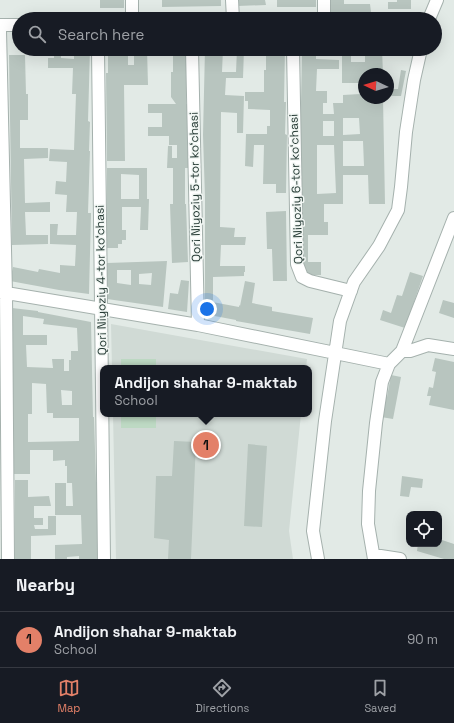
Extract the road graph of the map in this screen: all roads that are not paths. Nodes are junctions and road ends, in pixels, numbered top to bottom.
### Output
1 (132, 0) edge
2 (232, 0) edge
3 (324, 0) edge
4 (436, 0) edge
5 (132, 12) edge
6 (232, 12) edge
7 (324, 12) edge
8 (432, 12) edge
9 (0, 25) edge
10 (12, 25) edge
11 (0, 30) edge
12 (98, 56) edge
13 (192, 56) edge
14 (293, 56) edge
15 (419, 56) edge
16 (454, 218) edge
17 (351, 291) junction
18 (3, 292) edge
19 (102, 309) junction
20 (198, 325) junction
21 (454, 349) edge
22 (402, 351) junction
23 (337, 353) junction
24 (389, 364) junction
25 (102, 365) edge
26 (103, 417) edge
27 (374, 557) edge
28 (8, 559) edge
29 (104, 559) edge
30 (318, 559) edge
31 (400, 559) edge

1 - 5 street
2 - 6 street
3 - 7 street
4 - 8 street
9 - 10 street
11 - 18 street
12 - 19 street, Qori Niyoziy 4-tor koʻchasi
13 - 20 street, Qori Niyoziy 5-tor koʻchasi
14 - 17 street, Qori Niyoziy 6-tor koʻchasi
15 - 17 street
16 - 22 street
17 - 23 street
18 - 19 street
18 - 28 street
19 - 20 street
19 - 25 street, Qori Niyoziy 4-tor koʻchasi
20 - 23 street
21 - 22 street
22 - 24 street
23 - 24 street
23 - 30 street
24 - 27 street
26 - 29 street, Qori Niyoziy 4-tor koʻchasi
27 - 31 street

